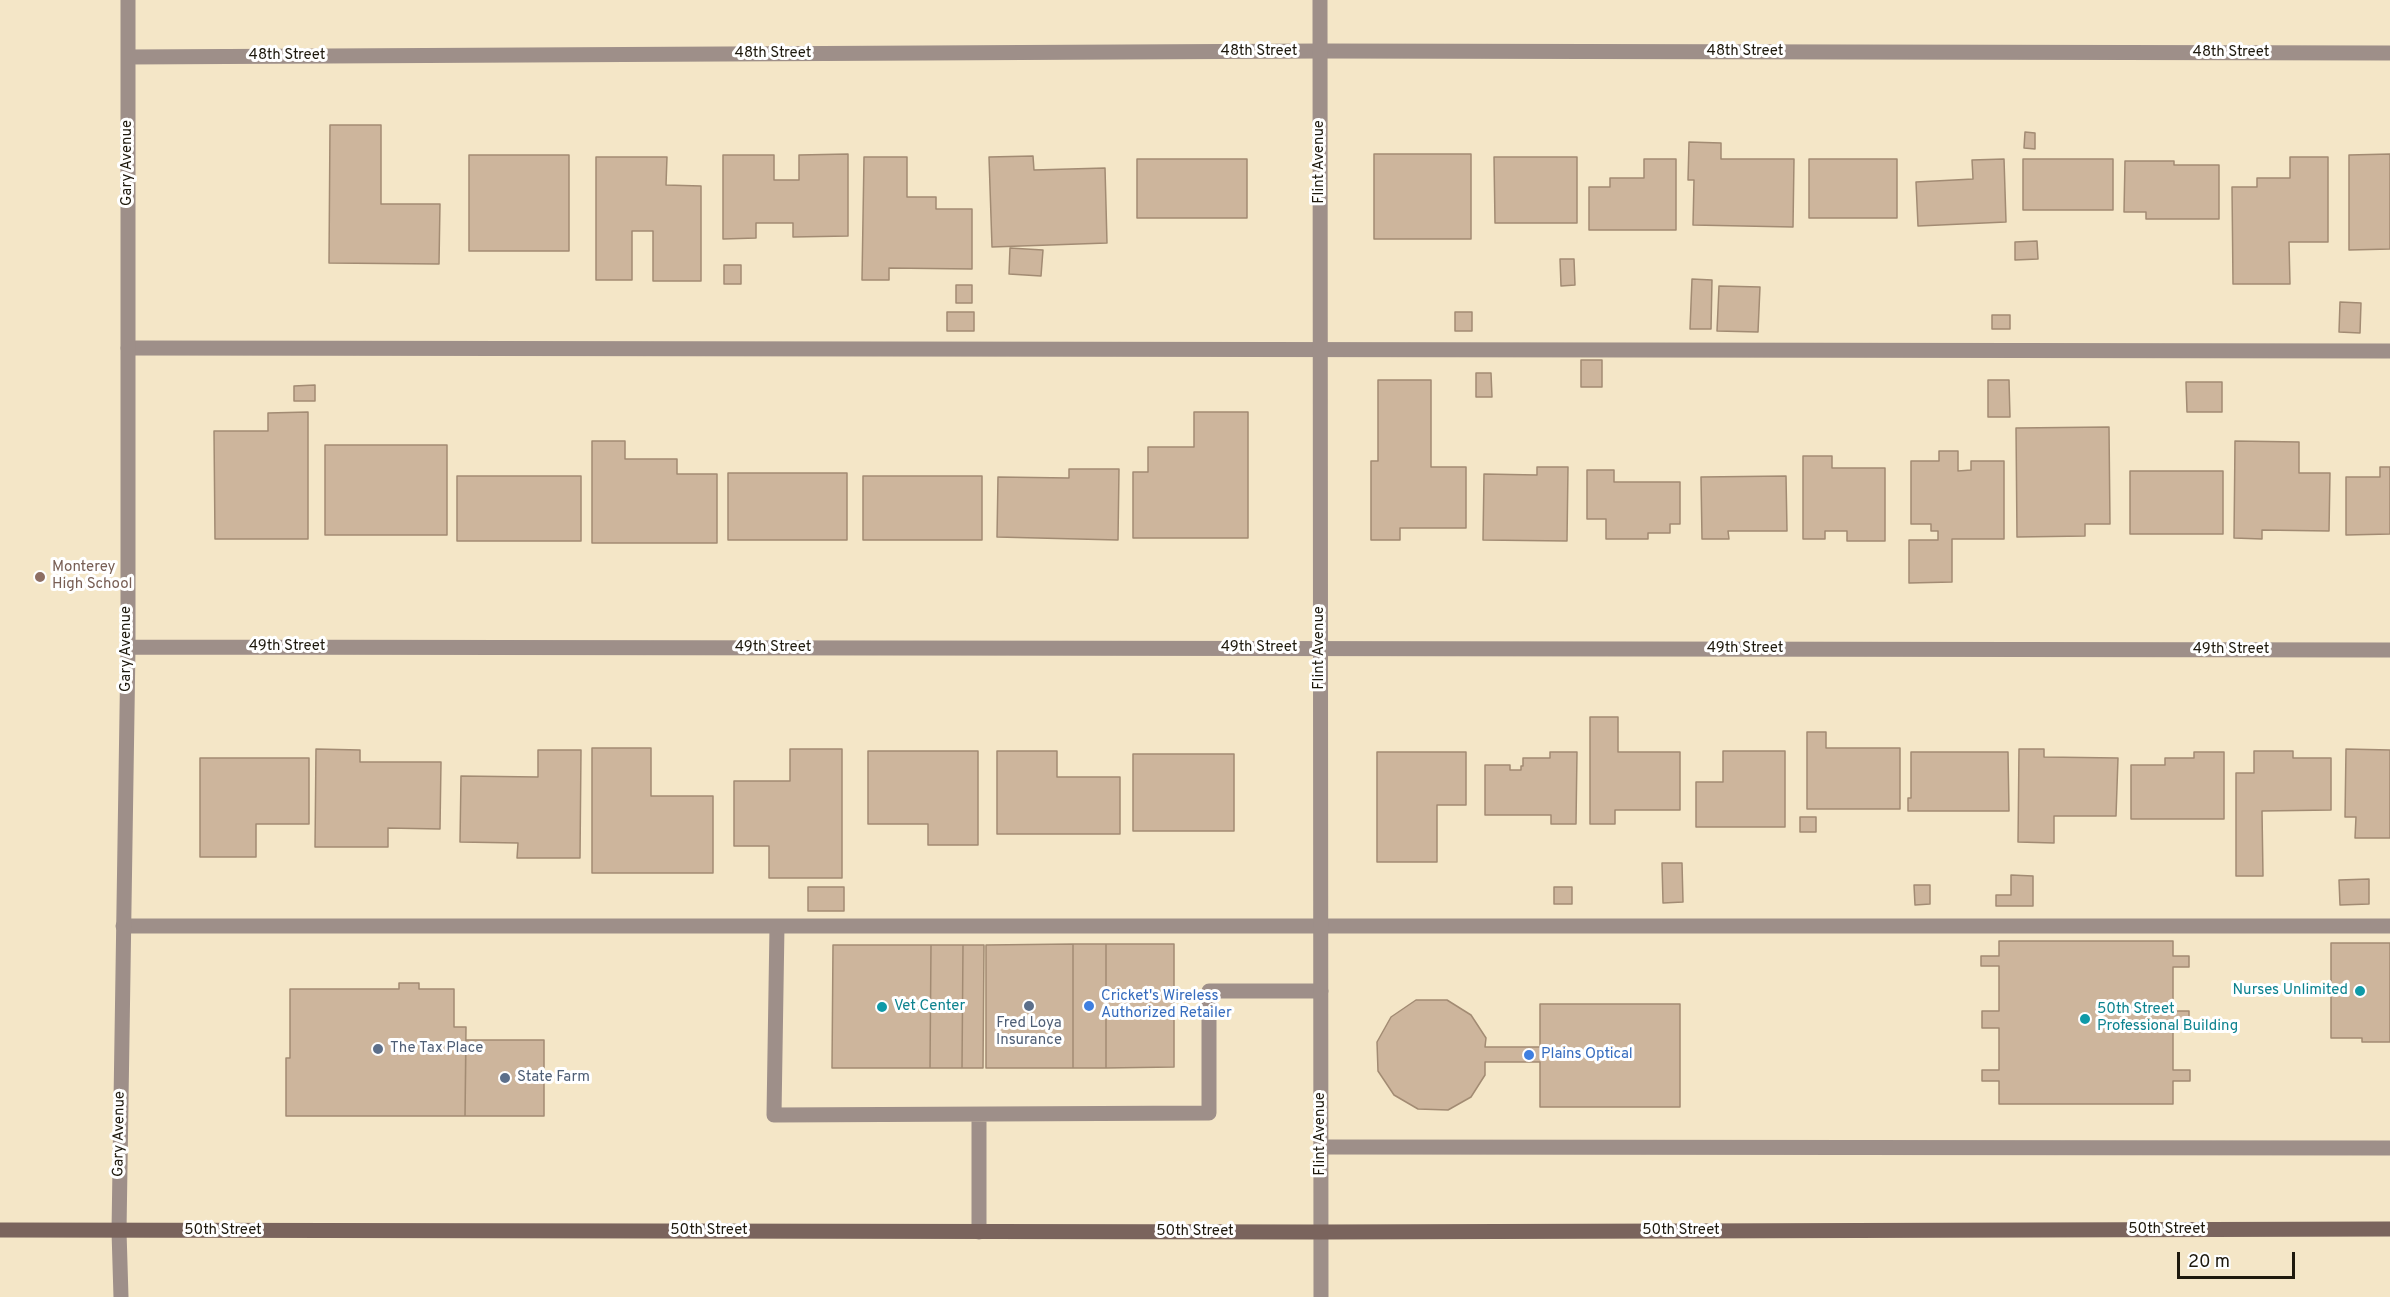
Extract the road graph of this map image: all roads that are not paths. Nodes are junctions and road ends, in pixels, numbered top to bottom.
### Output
1 (128, 0) edge
2 (1320, 0) edge
3 (1320, 51) junction
4 (2390, 53) edge
5 (128, 57) junction
6 (128, 348) junction
7 (1320, 350) junction
8 (2390, 351) edge
9 (128, 647) junction
10 (1320, 648) junction
11 (2390, 650) edge
12 (123, 926) junction
13 (777, 926) junction
14 (1321, 926) junction
15 (2390, 926) edge
16 (1321, 991) junction
17 (978, 1115) junction
18 (1321, 1147) junction
19 (2390, 1148) edge
20 (2390, 1229) edge
21 (0, 1230) edge
22 (119, 1231) junction
23 (978, 1232) junction
24 (1321, 1232) junction
25 (121, 1297) edge
26 (1321, 1297) edge

1 - 5 street, Gary Avenue
2 - 3 street, Flint Avenue
3 - 4 street, 48th Street
3 - 5 street, 48th Street
3 - 7 street, Flint Avenue
5 - 6 street, Gary Avenue
6 - 7 street
6 - 9 street, Gary Avenue
7 - 8 street
7 - 10 street, Flint Avenue
9 - 10 street, 49th Street
9 - 12 street, Gary Avenue
10 - 11 street, 49th Street
10 - 14 street, Flint Avenue
12 - 13 street
12 - 22 street, Gary Avenue
13 - 14 street
13 - 17 street
14 - 15 street
14 - 16 street, Flint Avenue
16 - 17 street
16 - 18 street, Flint Avenue
17 - 23 street
18 - 19 street
18 - 24 street, Flint Avenue
20 - 24 main road, 50th Street
21 - 22 main road, 50th Street
22 - 23 main road, 50th Street
22 - 25 street, Gary Avenue
23 - 24 main road, 50th Street
24 - 26 street, Flint Avenue

